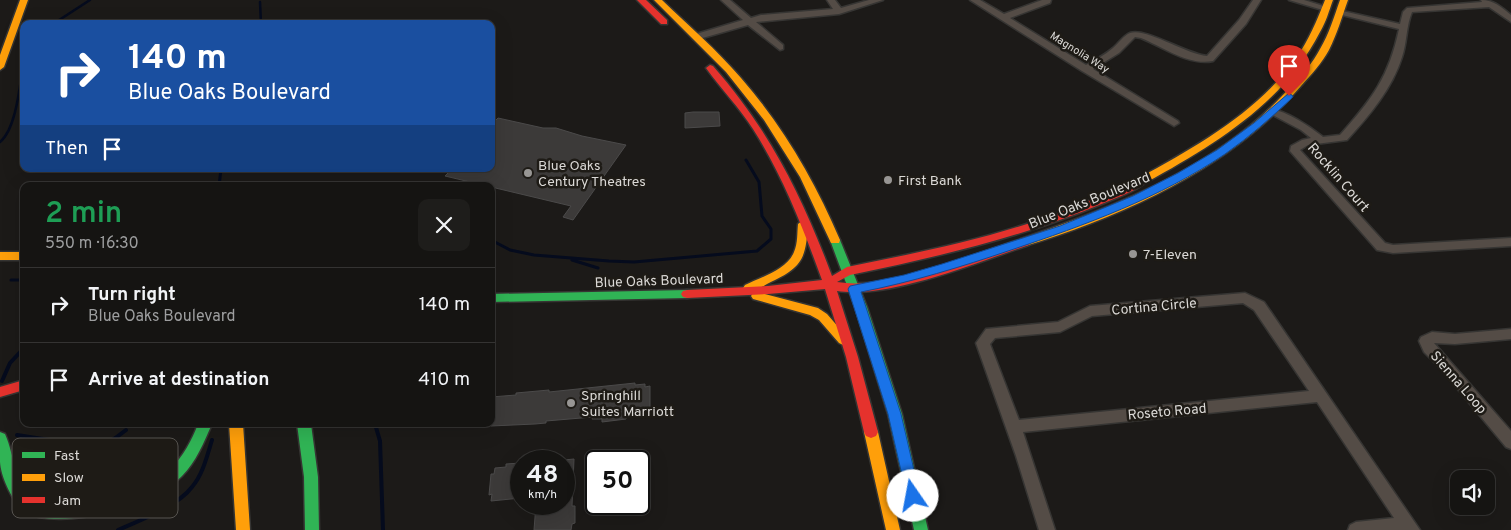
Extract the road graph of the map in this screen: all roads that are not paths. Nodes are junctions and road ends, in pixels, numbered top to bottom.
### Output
1 (24, 0) edge
2 (641, 0) edge
3 (658, 0) edge
4 (725, 0) edge
5 (831, 0) edge
6 (879, 0) edge
7 (974, 0) edge
8 (1257, 0) edge
9 (1293, 0) edge
10 (1344, 0) edge
11 (1047, 1) edge
12 (1488, 2) edge
13 (1328, 4) edge
14 (838, 11) junction
15 (1341, 12) junction
16 (1002, 18) junction
17 (1511, 19) edge
18 (749, 21) junction
19 (1404, 28) junction
20 (673, 31) dead end
21 (696, 37) junction
22 (684, 42) dead end
23 (780, 47) dead end
24 (700, 58) dead end
25 (0, 67) edge
26 (1085, 69) junction
27 (1272, 112) junction
28 (1174, 123) dead end
29 (1320, 140) junction
30 (803, 218) junction
31 (1511, 242) edge
32 (0, 256) edge
33 (20, 256) edge
34 (847, 271) junction
35 (827, 284) junction
36 (854, 289) junction
37 (741, 292) junction
38 (495, 298) edge
39 (1511, 334) edge
40 (846, 344) junction
41 (20, 386) edge
42 (0, 392) edge
43 (1321, 396) junction
44 (203, 427) edge
45 (236, 427) edge
46 (305, 427) edge
47 (1014, 428) junction
48 (0, 438) edge
49 (1511, 442) edge
50 (178, 469) edge
51 (12, 475) edge
52 (52, 518) edge
53 (81, 518) edge
54 (1410, 527) edge
55 (243, 530) edge
56 (312, 530) edge
57 (893, 530) edge
58 (921, 530) edge
59 (1047, 530) edge
60 (1356, 530) edge

1 - 25 main road
2 - 20 main road
3 - 21 main road
4 - 18 street
5 - 14 street
6 - 14 street
7 - 16 street, Magnolia Way
8 - 26 street
9 - 13 street
10 - 15 main road, Blue Oaks Boulevard
11 - 16 street
12 - 17 street, Rocklin Court
12 - 19 street, Rocklin Court
13 - 15 main road
13 - 34 main road, Blue Oaks Boulevard
14 - 18 street
15 - 19 street
15 - 27 main road, Blue Oaks Boulevard
16 - 26 street, Magnolia Way
18 - 21 street
18 - 23 street
19 - 29 street, Rocklin Court
21 - 22 main road
21 - 34 main road
24 - 30 main road
26 - 28 street, Magnolia Way
27 - 29 street
27 - 36 main road, Blue Oaks Boulevard
29 - 31 street, Rocklin Court
30 - 35 main road
30 - 37 main road
32 - 33 main road
34 - 35 main road, Blue Oaks Boulevard
34 - 36 main road
35 - 36 main road, Blue Oaks Boulevard
35 - 37 main road, Blue Oaks Boulevard
35 - 40 main road
36 - 58 main road
37 - 38 main road, Blue Oaks Boulevard
37 - 40 main road
39 - 49 street, Sienna Loop
40 - 57 main road
41 - 42 main road
43 - 47 street, Roseto Road
43 - 47 street, Cortina Circle
43 - 54 street, Cortina Circle
44 - 50 main road
45 - 55 main road
46 - 56 main road
47 - 59 street, Cortina Circle
48 - 51 main road
52 - 53 main road
54 - 60 street

